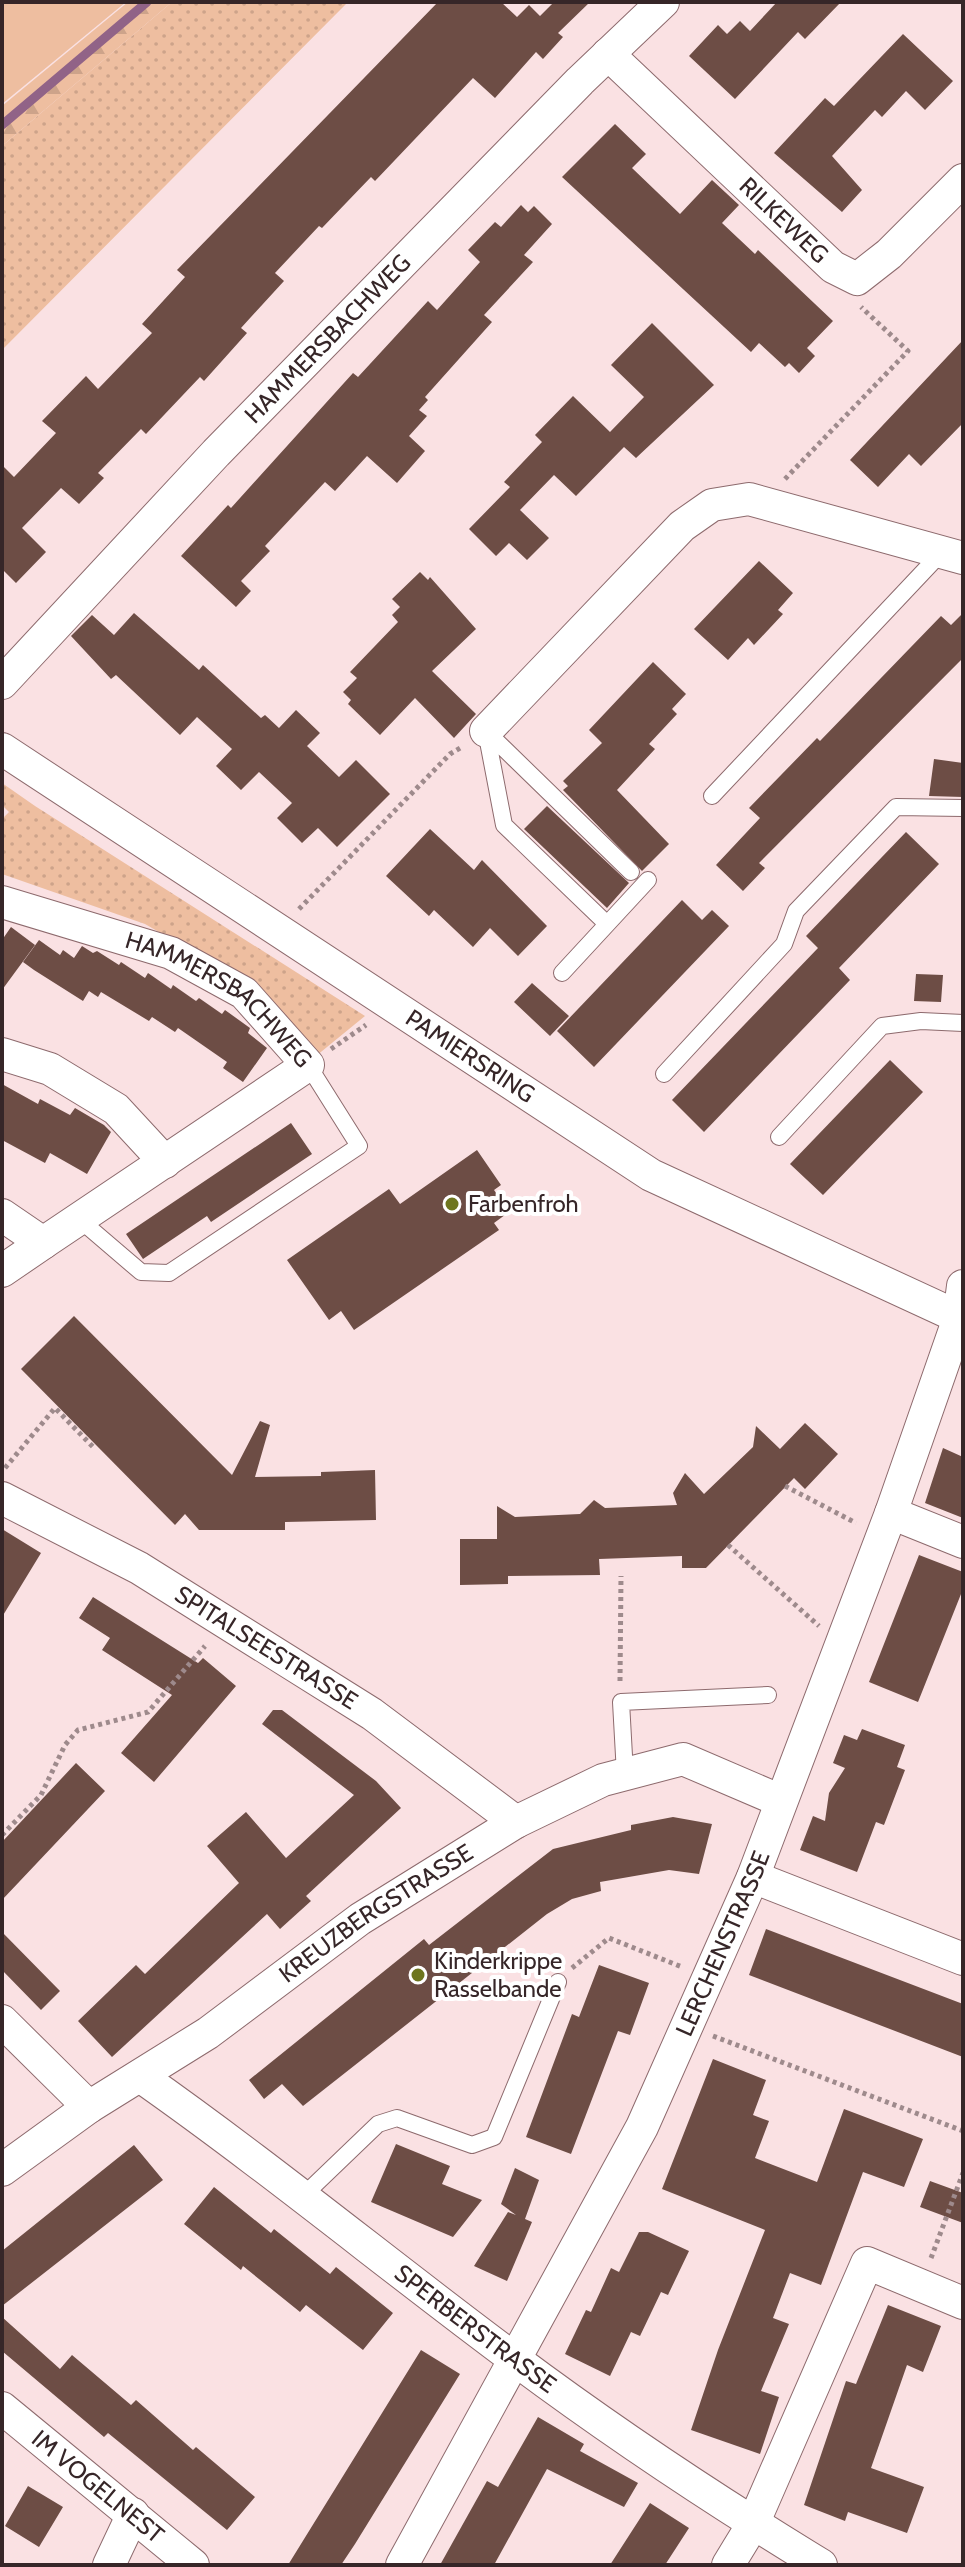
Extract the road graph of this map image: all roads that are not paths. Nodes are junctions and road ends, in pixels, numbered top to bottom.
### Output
1 (663, 2) edge
2 (608, 54) junction
3 (963, 180) edge
4 (953, 555) edge
5 (2, 683) edge
6 (486, 731) junction
7 (2, 749) edge
8 (712, 796) dead end
9 (963, 808) edge
10 (631, 872) dead end
11 (648, 880) dead end
12 (2, 902) edge
13 (607, 924) junction
14 (562, 973) dead end
15 (963, 1023) edge
16 (2, 1054) edge
17 (308, 1065) junction
18 (664, 1074) dead end
19 (779, 1137) dead end
20 (165, 1162) junction
21 (2, 1215) edge
22 (79, 1219) junction
23 (43, 1243) junction
24 (2, 1271) edge
25 (963, 1286) edge
26 (961, 1318) edge
27 (2, 1498) edge
28 (886, 1525) junction
29 (963, 1542) edge
30 (768, 1695) dead end
31 (625, 1774) junction
32 (781, 1801) junction
33 (516, 1822) junction
34 (753, 1877) junction
35 (963, 1959) edge
36 (558, 1982) road end
37 (2, 2021) edge
38 (140, 2076) junction
39 (89, 2107) junction
40 (2, 2170) edge
41 (303, 2196) junction
42 (963, 2303) edge
43 (515, 2360) junction
44 (2, 2408) edge
45 (133, 2514) junction
46 (753, 2524) junction
47 (109, 2565) edge
48 (193, 2565) edge
49 (402, 2565) edge
50 (728, 2565) edge
51 (821, 2565) edge

1 - 2 street, HAMMERSBACHWEG
2 - 3 street, RILKEWEG
2 - 5 street, HAMMERSBACHWEG
4 - 6 street
4 - 8 lane
6 - 10 lane
6 - 13 lane
7 - 26 street, PAMIERSRING
9 - 18 lane
11 - 13 lane
12 - 17 street, HAMMERSBACHWEG
13 - 14 lane
15 - 19 lane
16 - 20 street
17 - 20 street, HAMMERSBACHWEG
17 - 22 lane
20 - 22 street, HAMMERSBACHWEG
21 - 23 street
22 - 23 street, HAMMERSBACHWEG
23 - 24 street, HAMMERSBACHWEG
25 - 26 street, LERCHENSTRASSE
26 - 28 street, LERCHENSTRASSE
27 - 33 street, SPITALSEESTRASSE
28 - 29 street
28 - 32 street, LERCHENSTRASSE
30 - 31 lane
31 - 32 street, KREUZBERGSTRASSE
31 - 33 street, KREUZBERGSTRASSE
32 - 34 street, LERCHENSTRASSE
33 - 38 street, KREUZBERGSTRASSE
34 - 35 street
34 - 43 street, LERCHENSTRASSE
36 - 41 lane
37 - 39 street
38 - 39 street, KREUZBERGSTRASSE
38 - 41 street, SPERBERSTRASSE
39 - 40 street, KREUZBERGSTRASSE
41 - 43 street, SPERBERSTRASSE
42 - 46 street
43 - 46 street, SPERBERSTRASSE
43 - 49 street, LERCHENSTRASSE
44 - 45 street, IM VOGELNEST
45 - 47 street
45 - 48 street, IM VOGELNEST
46 - 50 street
46 - 51 street, SPERBERSTRASSE

